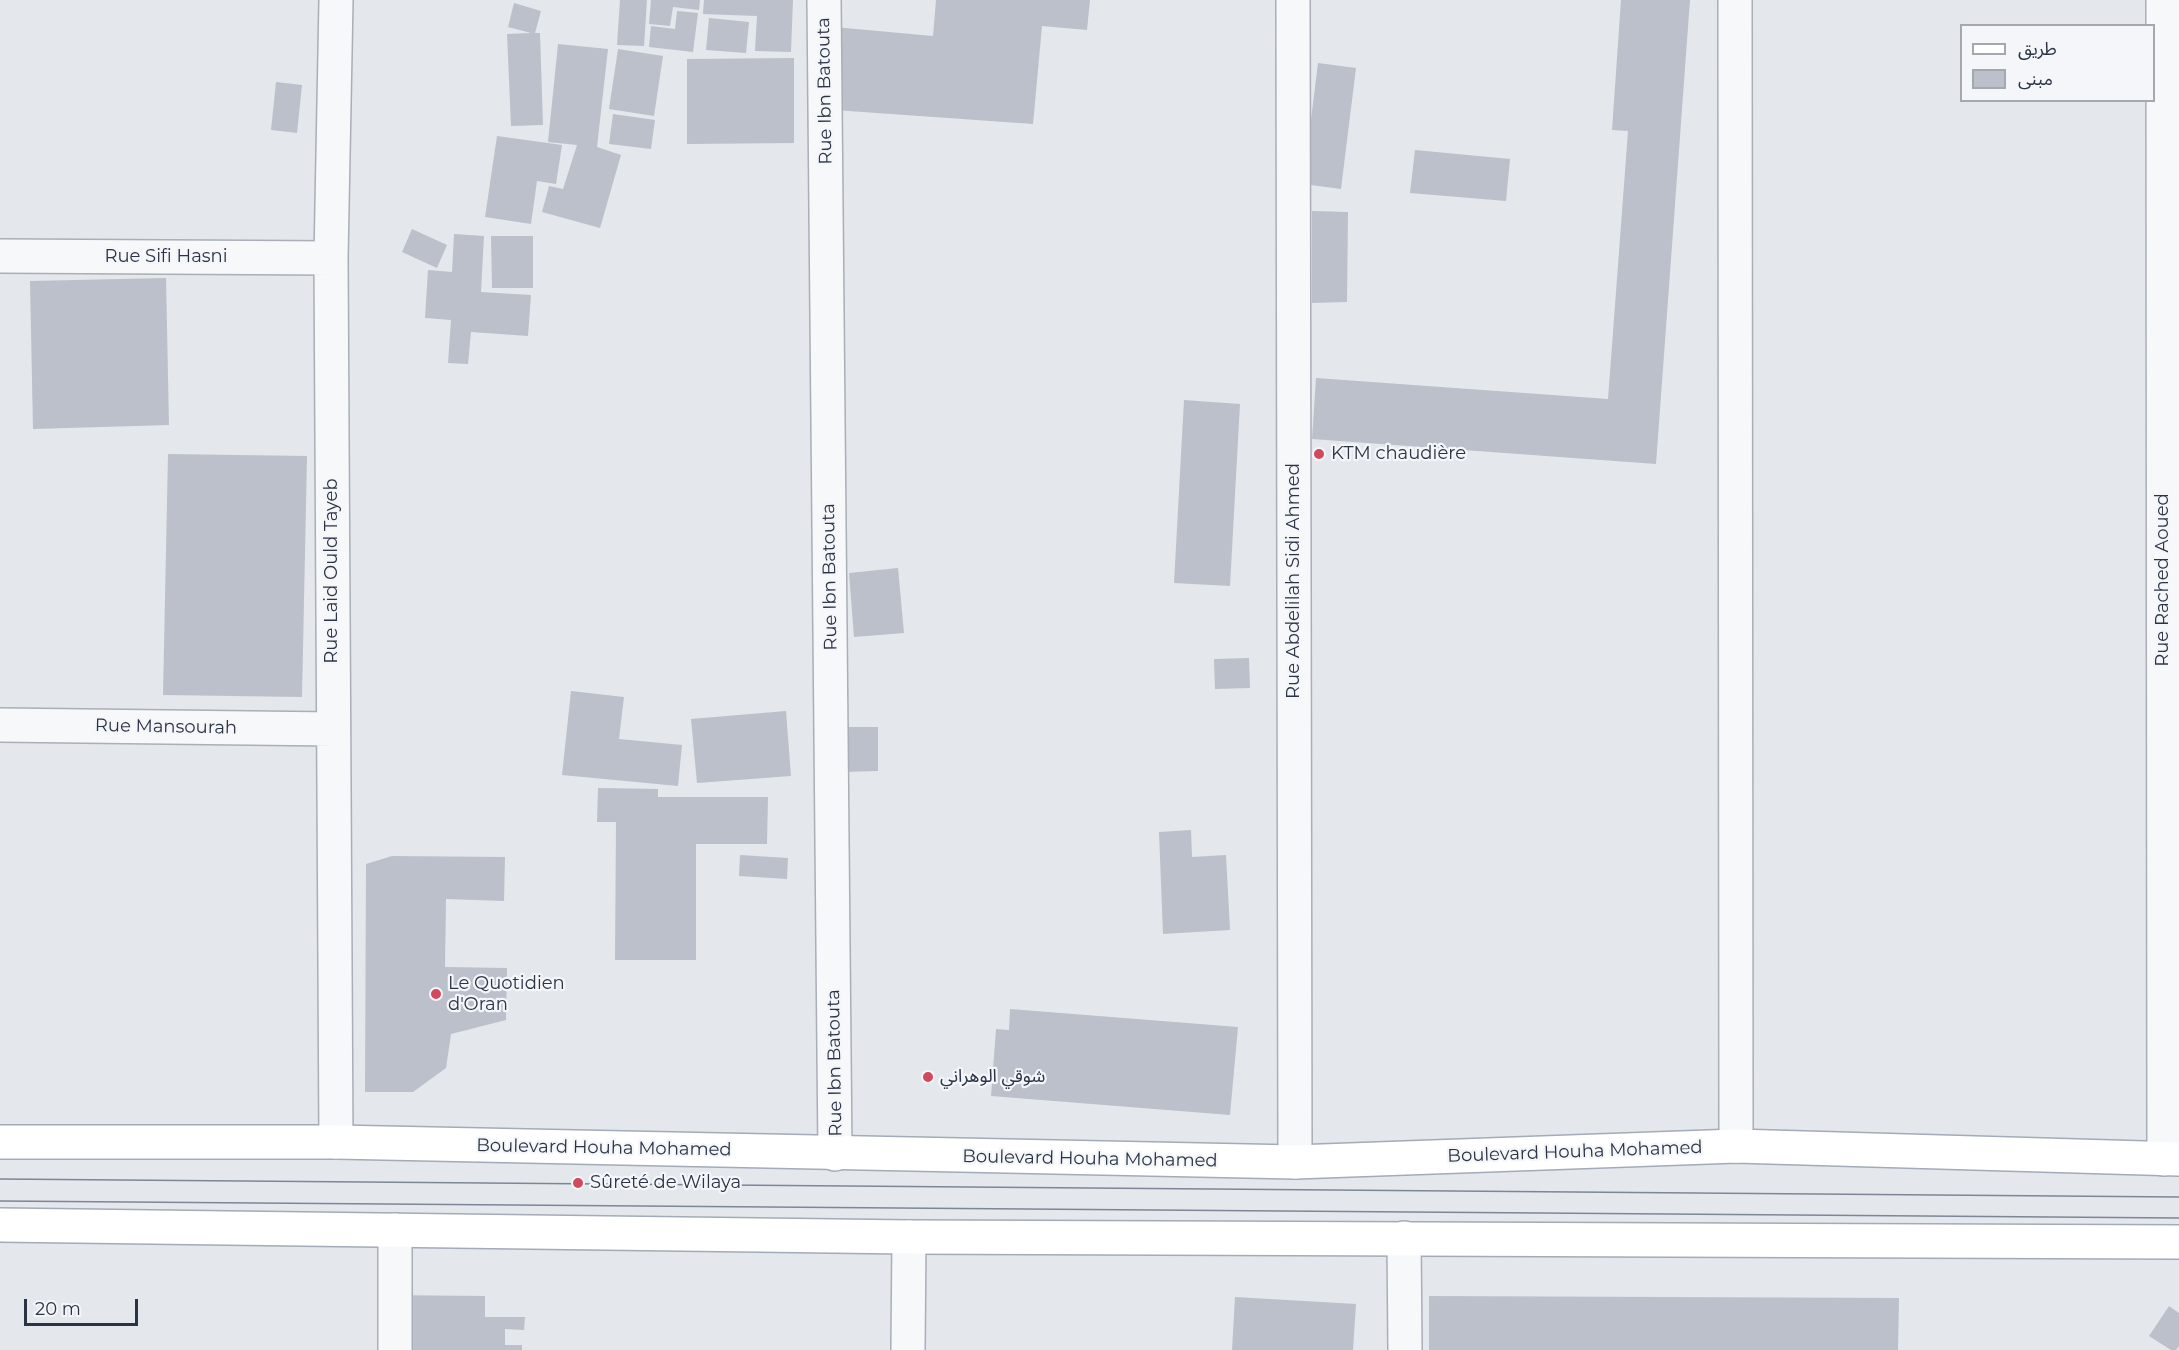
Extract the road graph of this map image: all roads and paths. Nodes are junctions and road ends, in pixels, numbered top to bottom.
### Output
1 (336, 0) edge
2 (824, 0) edge
3 (1293, 0) edge
4 (1735, 0) edge
5 (2163, 0) edge
6 (0, 255) edge
7 (331, 258) junction
8 (0, 725) edge
9 (333, 729) junction
10 (0, 1142) edge
11 (336, 1142) junction
12 (1736, 1146) junction
13 (836, 1154) junction
14 (2171, 1159) edge
15 (1295, 1162) junction
16 (0, 1225) edge
17 (395, 1230) junction
18 (909, 1237) junction
19 (1404, 1238) junction
20 (2179, 1242) edge
21 (395, 1350) edge
22 (908, 1350) edge
23 (1405, 1350) edge

1 - 7 street, Rue Laid Ould Tayeb
2 - 13 street, Rue Ibn Batouta
3 - 15 street, Rue Abdelilah Sidi Ahmed
4 - 12 street
5 - 14 street, Rue Rached Aoued
6 - 7 street, Rue Sifi Hasni
7 - 9 street, Rue Laid Ould Tayeb
8 - 9 street, Rue Mansourah
9 - 11 street, Rue Laid Ould Tayeb
10 - 11 main road, Boulevard Houha Mohamed
11 - 13 main road, Boulevard Houha Mohamed
12 - 14 main road, Boulevard Houha Mohamed
12 - 15 main road, Boulevard Houha Mohamed
13 - 15 main road, Boulevard Houha Mohamed
16 - 17 main road
17 - 18 main road
17 - 21 street
18 - 19 main road
18 - 22 street
19 - 20 main road
19 - 23 street

